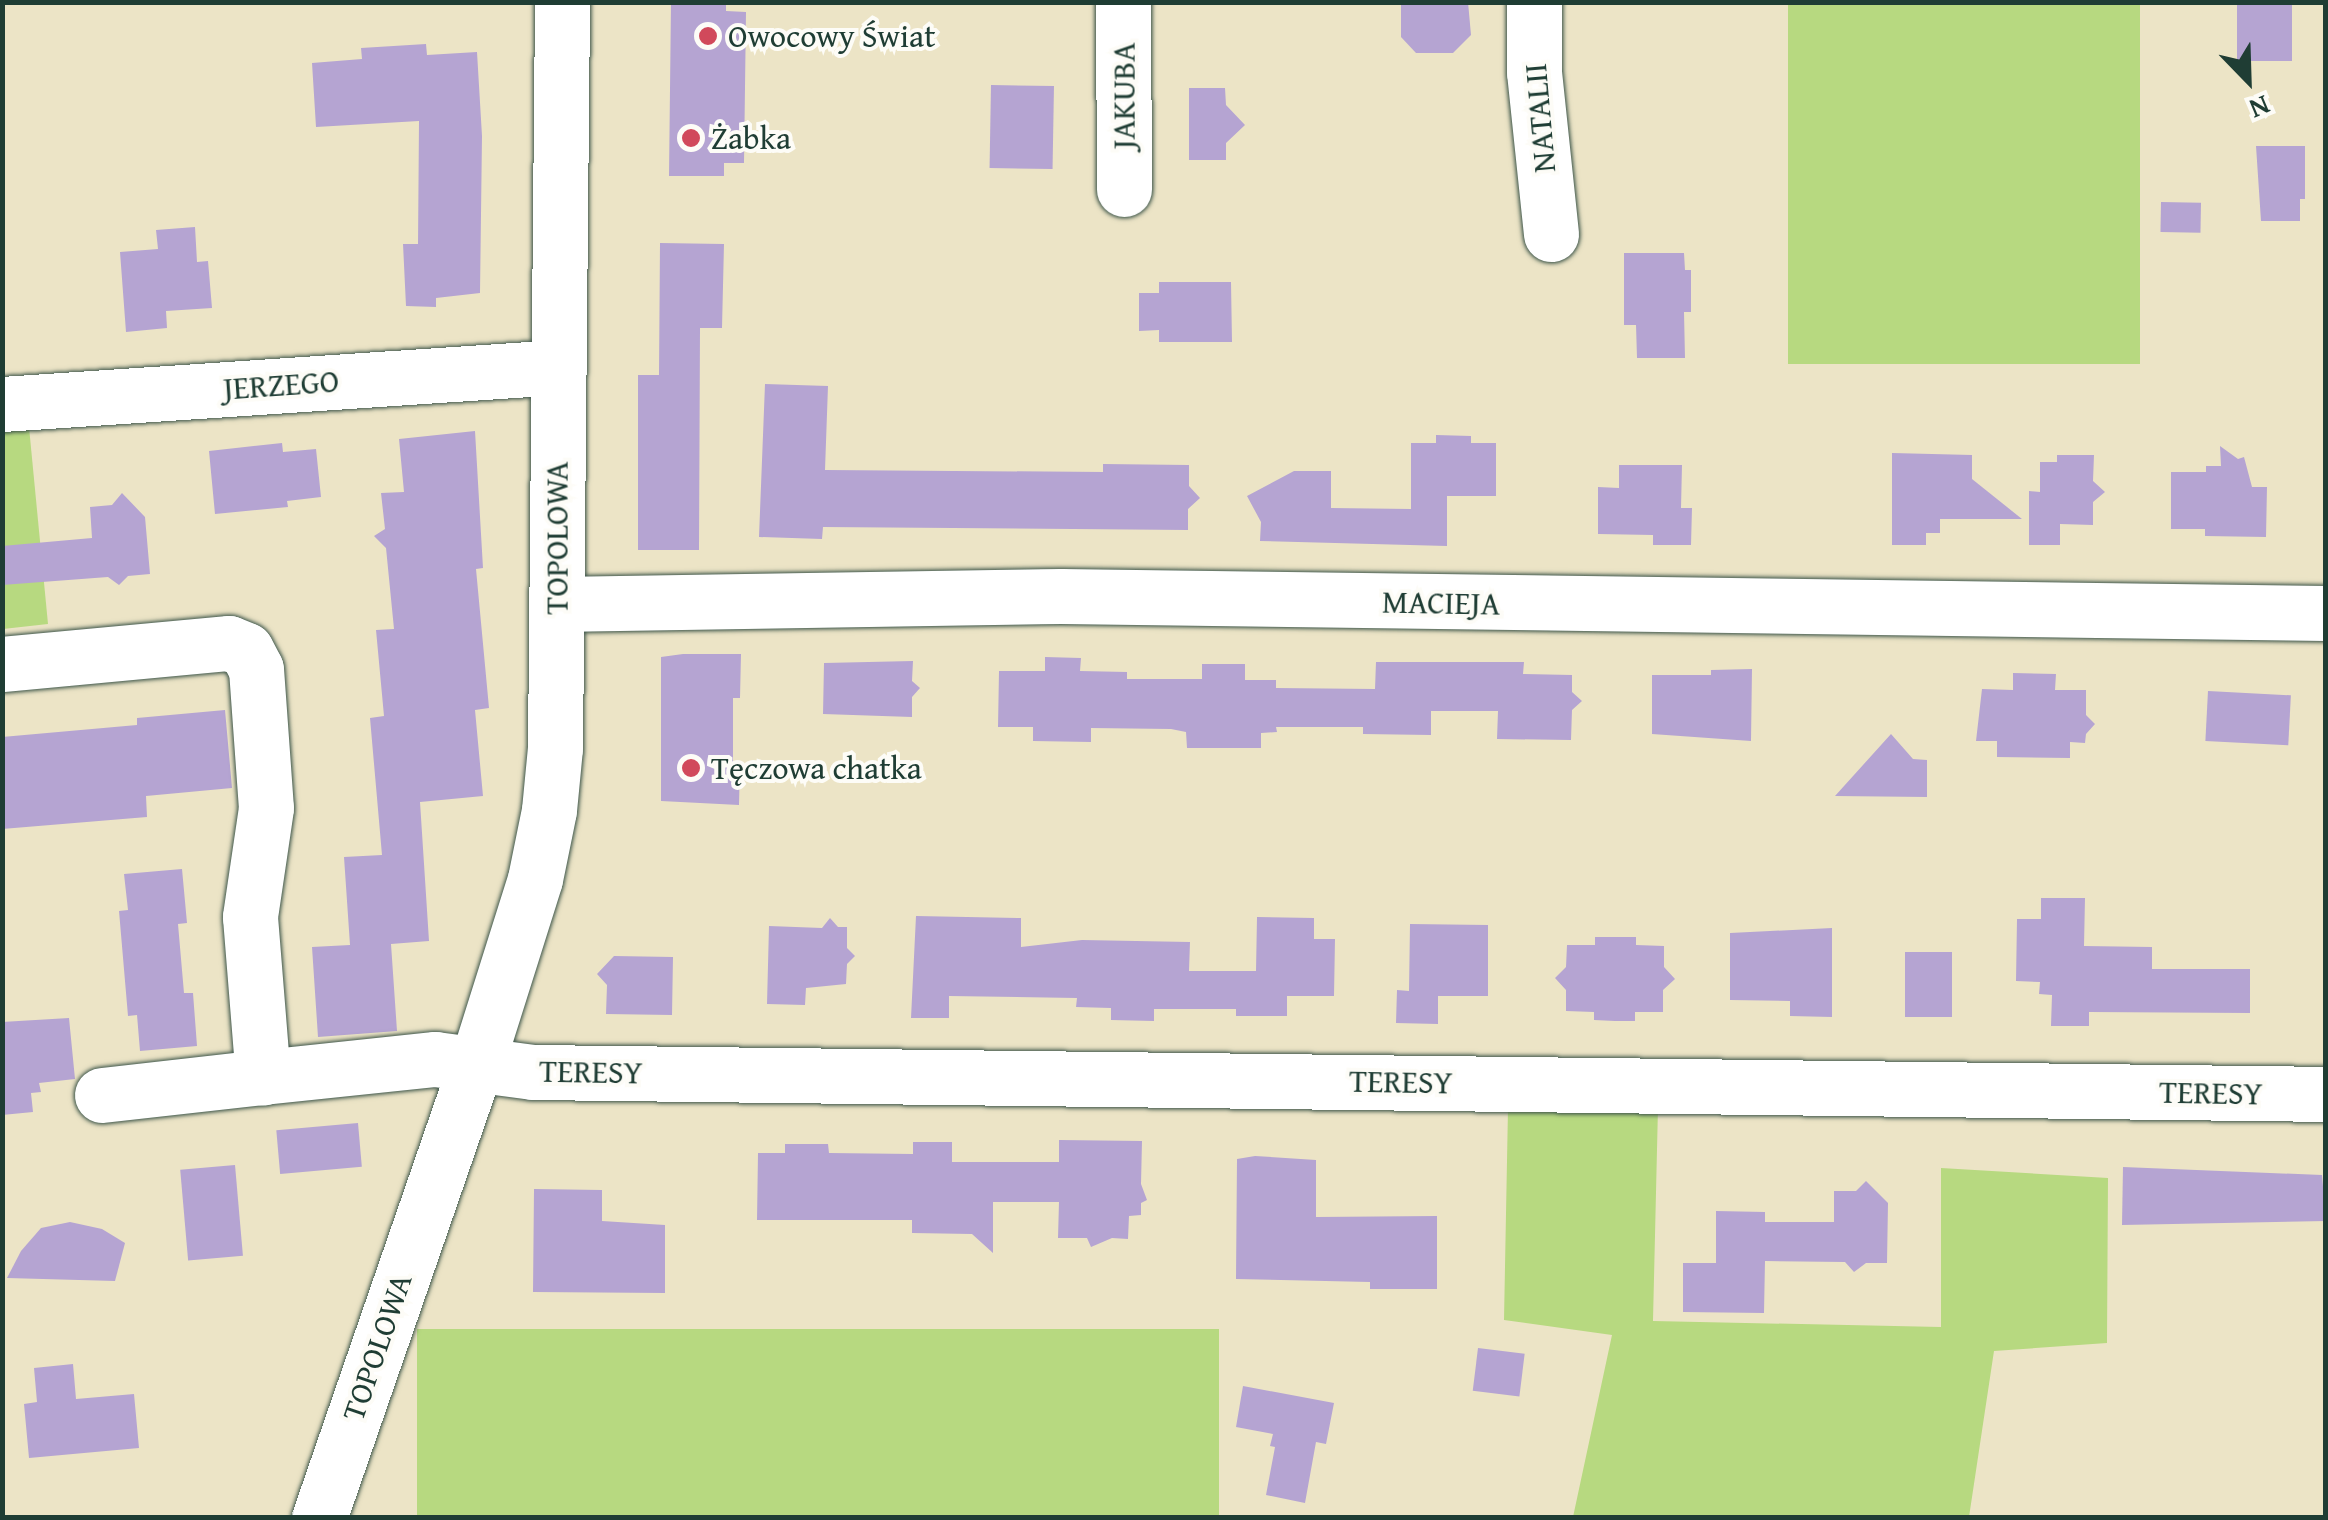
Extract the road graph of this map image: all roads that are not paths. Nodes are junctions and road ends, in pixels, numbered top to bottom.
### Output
1 (562, 2) edge
2 (1123, 2) edge
3 (1534, 2) edge
4 (1124, 190) dead end
5 (1551, 234) dead end
6 (558, 367) junction
7 (2, 404) edge
8 (557, 604) junction
9 (2326, 613) edge
10 (2, 664) edge
11 (477, 1064) junction
12 (263, 1077) junction
13 (2326, 1094) edge
14 (102, 1095) dead end
15 (319, 1518) edge

1 - 6 street, TOPOLOWA
2 - 4 street, JAKUBA
3 - 5 street, NATALII
6 - 7 street, JERZEGO
6 - 8 street, TOPOLOWA
8 - 9 street, MACIEJA
8 - 11 street, TOPOLOWA
10 - 12 street
11 - 12 street
11 - 13 street, TERESY
11 - 15 street, TOPOLOWA
12 - 14 street

